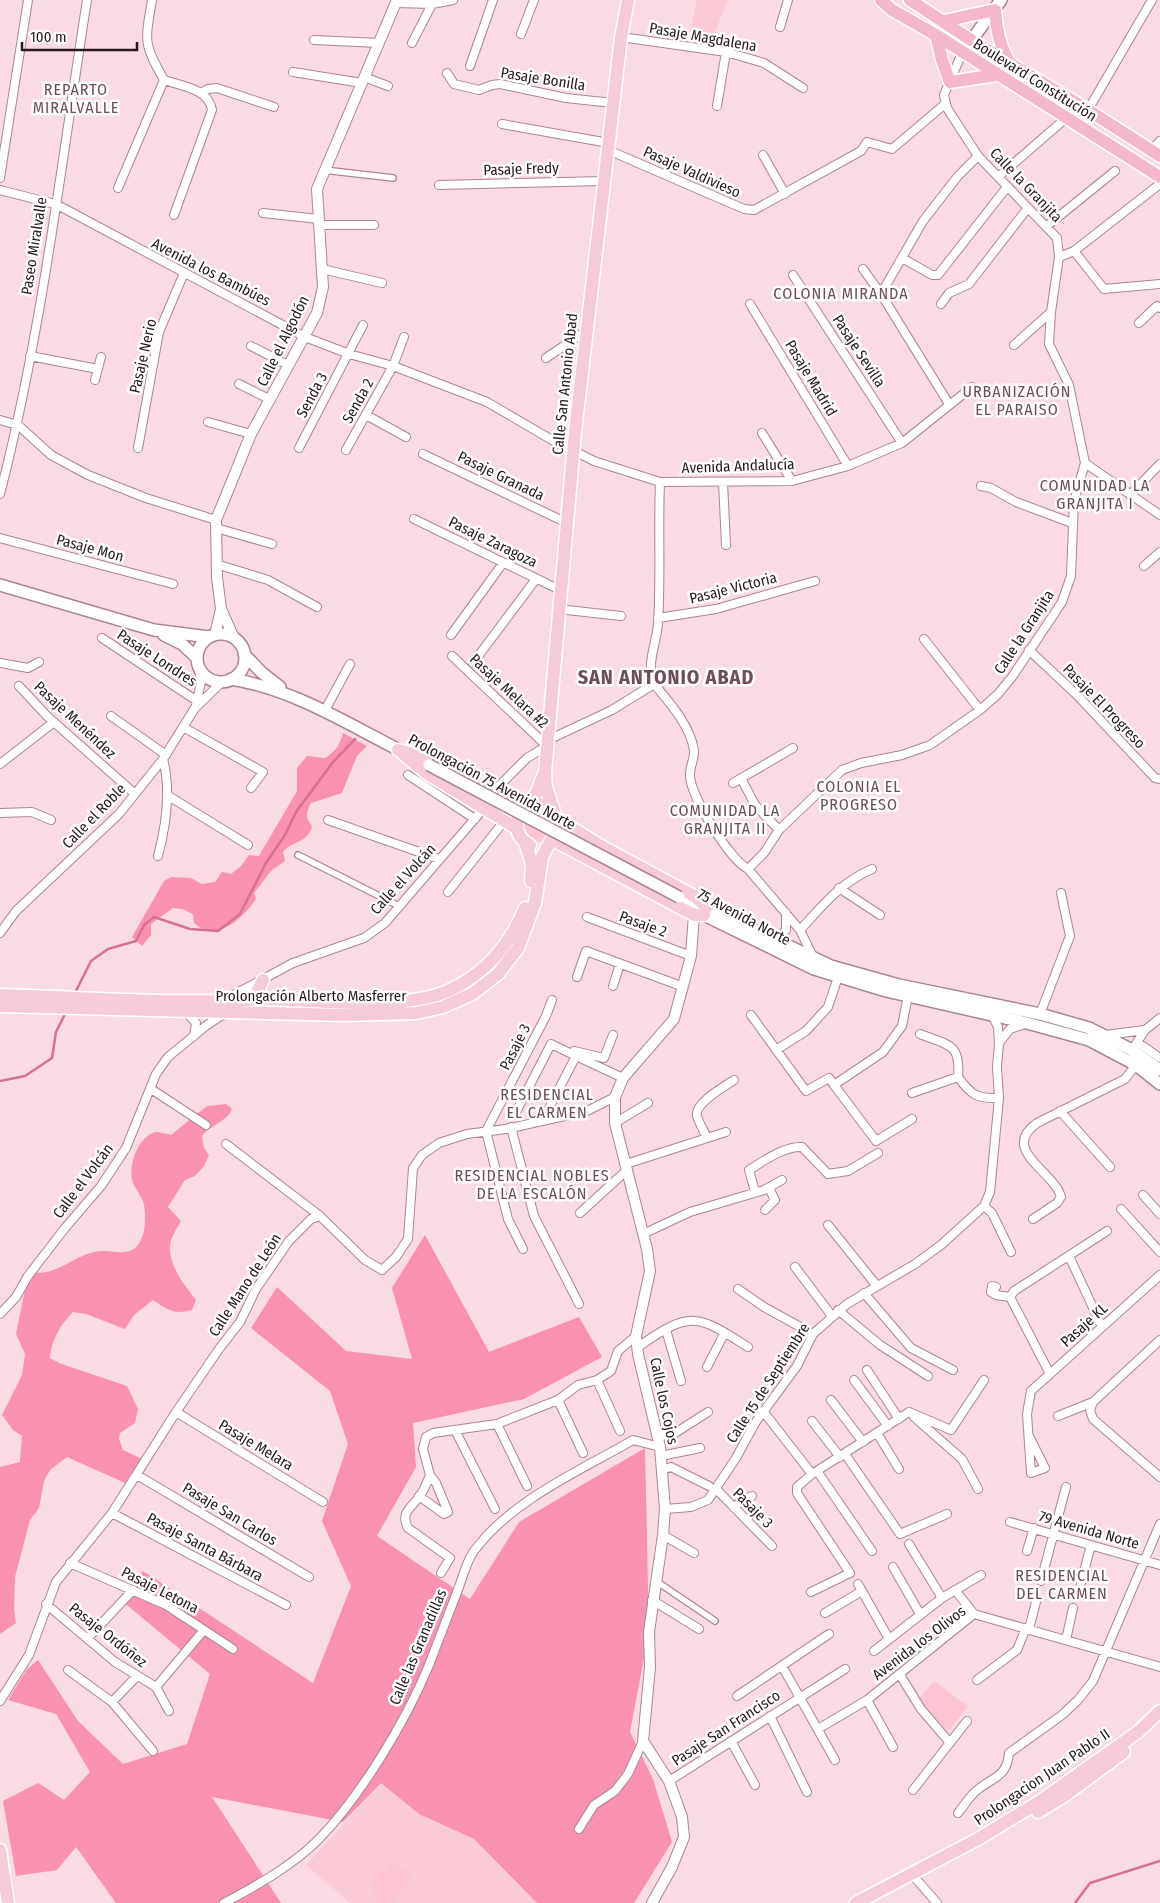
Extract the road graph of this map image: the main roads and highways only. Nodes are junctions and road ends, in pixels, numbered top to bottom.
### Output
1 (628, 0) edge
2 (873, 0) edge
3 (881, 0) edge
4 (910, 0) edge
5 (998, 5) edge
6 (892, 10) junction
7 (944, 21) junction
8 (936, 35) junction
9 (971, 40) junction
10 (962, 53) junction
11 (1009, 62) junction
12 (997, 76) junction
13 (1157, 149) edge
14 (1160, 177) edge
15 (0, 585) edge
16 (154, 630) junction
17 (212, 636) junction
18 (244, 654) junction
19 (198, 663) junction
20 (227, 680) junction
21 (287, 693) junction
22 (398, 750) junction
23 (545, 772) junction
24 (529, 806) junction
25 (556, 814) junction
26 (516, 828) junction
27 (552, 841) junction
28 (525, 842) junction
29 (680, 898) joint
30 (702, 912) junction
31 (263, 980) road end
32 (0, 995) edge
33 (265, 999) junction
34 (0, 1006) edge
35 (225, 1007) junction
36 (1160, 1070) edge
37 (1160, 1084) edge
38 (1160, 1711) edge
39 (1160, 1723) edge
40 (0, 1850) edge
41 (8, 1903) edge
42 (856, 1903) edge
43 (868, 1903) edge

1 - 23 main road, Calle San Antonio Abad
2 - 6 highway, Boulevard Constitución
3 - 6 highway, Boulevard Constitución
4 - 7 highway, Boulevard Constitución
5 - 7 highway
5 - 9 main road
5 - 11 highway
6 - 8 highway, Boulevard Constitución
7 - 9 highway, Boulevard Constitución
8 - 10 highway, Boulevard Constitución
8 - 12 highway
9 - 10 main road
9 - 11 highway, Boulevard Constitución
10 - 12 highway, Boulevard Constitución
11 - 13 highway, Boulevard Constitución
12 - 14 highway, Boulevard Constitución
15 - 16 main road
16 - 17 main road
16 - 19 main road
17 - 18 main road
17 - 19 main road
18 - 20 main road
18 - 21 main road, Prolongación 75 Avenida Norte
19 - 20 main road
20 - 21 main road, Prolongación 75 Avenida Norte
21 - 22 main road, Prolongación 75 Avenida Norte
22 - 24 main road
22 - 26 main road
22 - 29 main road, Prolongación 75 Avenida Norte, bridge
23 - 24 main road, Calle San Antonio Abad
23 - 25 main road, Calle San Antonio Abad
24 - 25 main road
24 - 26 main road
25 - 27 main road
25 - 30 main road
26 - 28 main road
27 - 28 main road
27 - 30 main road
27 - 35 main road, Prolongación Alberto Masferrer
28 - 33 main road, Prolongación Alberto Masferrer
29 - 30 main road, 75 Avenida Norte
30 - 36 main road, 75 Avenida Norte
30 - 37 main road, 75 Avenida Norte
31 - 33 main road
32 - 35 main road, Prolongación Alberto Masferrer
33 - 35 main road, Prolongación Alberto Masferrer
34 - 35 main road, Prolongación Alberto Masferrer
38 - 42 main road, Prolongacion Juan Pablo II
39 - 43 main road, Prolongacion Juan Pablo II
40 - 41 main road

